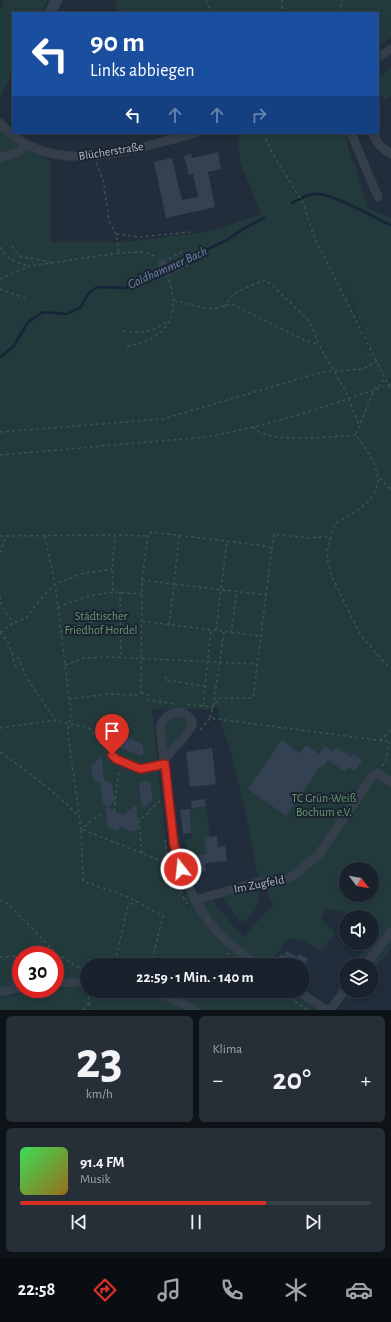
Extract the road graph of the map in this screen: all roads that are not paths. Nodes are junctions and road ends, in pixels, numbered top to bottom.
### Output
1 (391, 49) edge
2 (379, 56) edge
3 (0, 123) edge
4 (192, 134) edge
5 (351, 134) edge
6 (373, 134) edge
7 (27, 145) junction
8 (391, 154) edge
9 (0, 158) edge
10 (378, 197) dead end
11 (163, 262) road end
12 (168, 273) road end
13 (112, 755) road end
14 (165, 763) junction
15 (391, 782) edge
16 (195, 900) junction
17 (391, 932) edge
18 (249, 958) edge
19 (371, 958) edge
20 (80, 982) edge
21 (64, 983) edge
22 (12, 990) edge
23 (0, 992) edge
24 (170, 998) edge
25 (308, 998) edge
26 (339, 998) edge
27 (195, 1010) edge
28 (326, 1010) edge
29 (330, 1010) edge

1 - 2 street
3 - 7 street, Blücherstraße
4 - 7 street, Blücherstraße
5 - 10 street
6 - 8 street
7 - 9 street
11 - 12 street
13 - 14 street
14 - 14 street
14 - 16 street
15 - 16 street, Im Zugfeld
16 - 18 street
17 - 19 street
20 - 21 street
22 - 23 street
24 - 27 street
25 - 28 street
26 - 29 street

